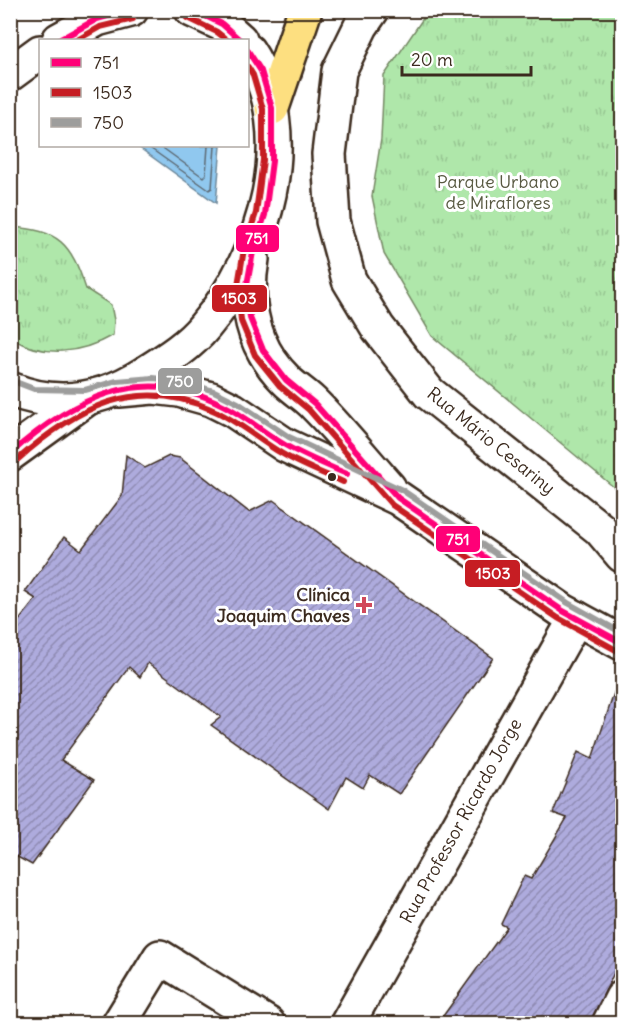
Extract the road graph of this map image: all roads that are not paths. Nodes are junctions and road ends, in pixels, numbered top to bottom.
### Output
1 (131, 10) edge
2 (192, 10) edge
3 (305, 10) edge
4 (372, 10) edge
5 (59, 39) edge
6 (239, 39) edge
7 (249, 53) edge
8 (272, 108) junction
9 (253, 252) junction
10 (10, 389) edge
11 (119, 390) junction
12 (86, 399) junction
13 (10, 454) edge
14 (398, 498) junction
15 (622, 555) edge
16 (576, 618) junction
17 (622, 643) edge
18 (622, 998) edge
19 (119, 1023) edge
20 (268, 1023) edge
21 (347, 1023) edge
22 (609, 1023) edge

1 - 5 street
2 - 6 street
3 - 8 highway
4 - 15 street, Rua Mário Cesariny
7 - 8 street
8 - 9 street
9 - 11 street
9 - 14 street
10 - 12 street
11 - 12 street
11 - 14 street
12 - 13 street
14 - 16 street
16 - 17 street
16 - 21 street, Rua Professor Ricardo Jorge
18 - 22 street
19 - 20 street

